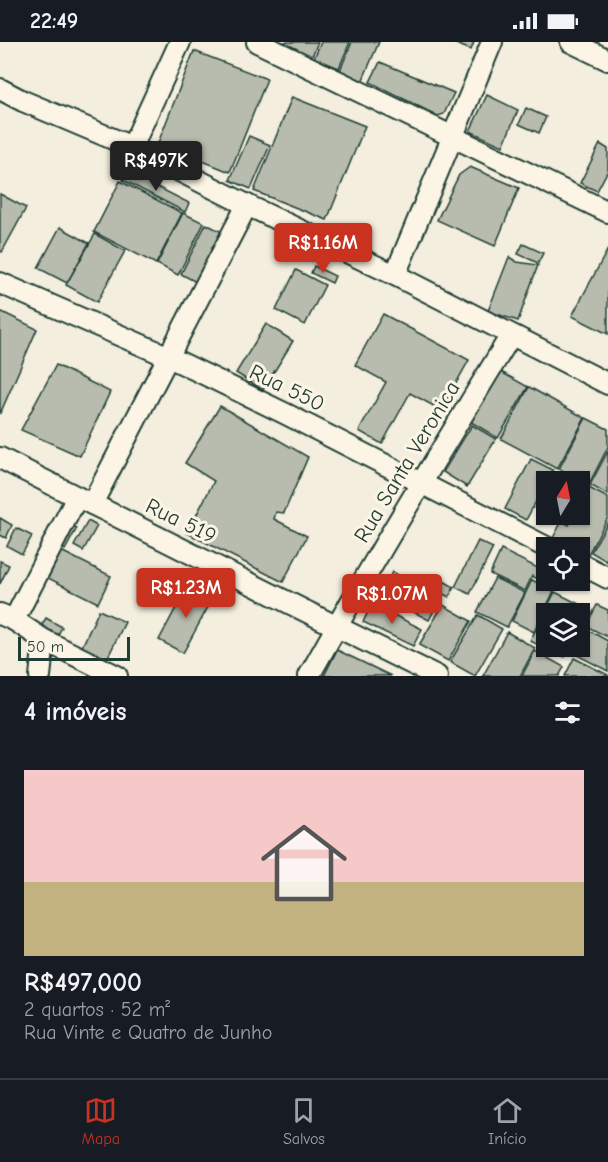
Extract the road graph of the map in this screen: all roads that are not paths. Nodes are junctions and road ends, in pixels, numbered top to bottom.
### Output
1 (180, 42) edge
2 (257, 42) edge
3 (492, 42) edge
4 (571, 42) edge
5 (608, 60) edge
6 (0, 89) edge
7 (453, 136) junction
8 (132, 147) junction
9 (247, 205) junction
10 (608, 212) edge
11 (395, 274) junction
12 (0, 283) edge
13 (511, 335) junction
14 (169, 357) junction
15 (608, 384) edge
16 (0, 458) edge
17 (421, 483) junction
18 (85, 501) junction
19 (536, 542) edge
20 (590, 569) edge
21 (608, 578) edge
22 (7, 617) edge
23 (336, 628) junction
24 (44, 640) junction
25 (40, 676) edge
26 (117, 676) edge
27 (309, 676) edge
28 (436, 676) edge

1 - 8 street
2 - 7 street
3 - 7 street
4 - 5 street
6 - 8 street
7 - 10 street
7 - 11 street
8 - 9 street
9 - 11 street
9 - 14 street
11 - 13 street
12 - 14 street, Rua 550
13 - 15 street
13 - 17 street, Rua Santa Veronica
14 - 17 street, Rua 550
14 - 18 street
16 - 18 street, Rua 519
17 - 19 street, Rua 550
17 - 23 street, Rua Santa Veronica
18 - 22 street
18 - 23 street, Rua 519
20 - 21 street
22 - 24 street
23 - 27 street, Rua Santa Veronica
23 - 28 street, Rua 519
24 - 25 street
24 - 26 street

